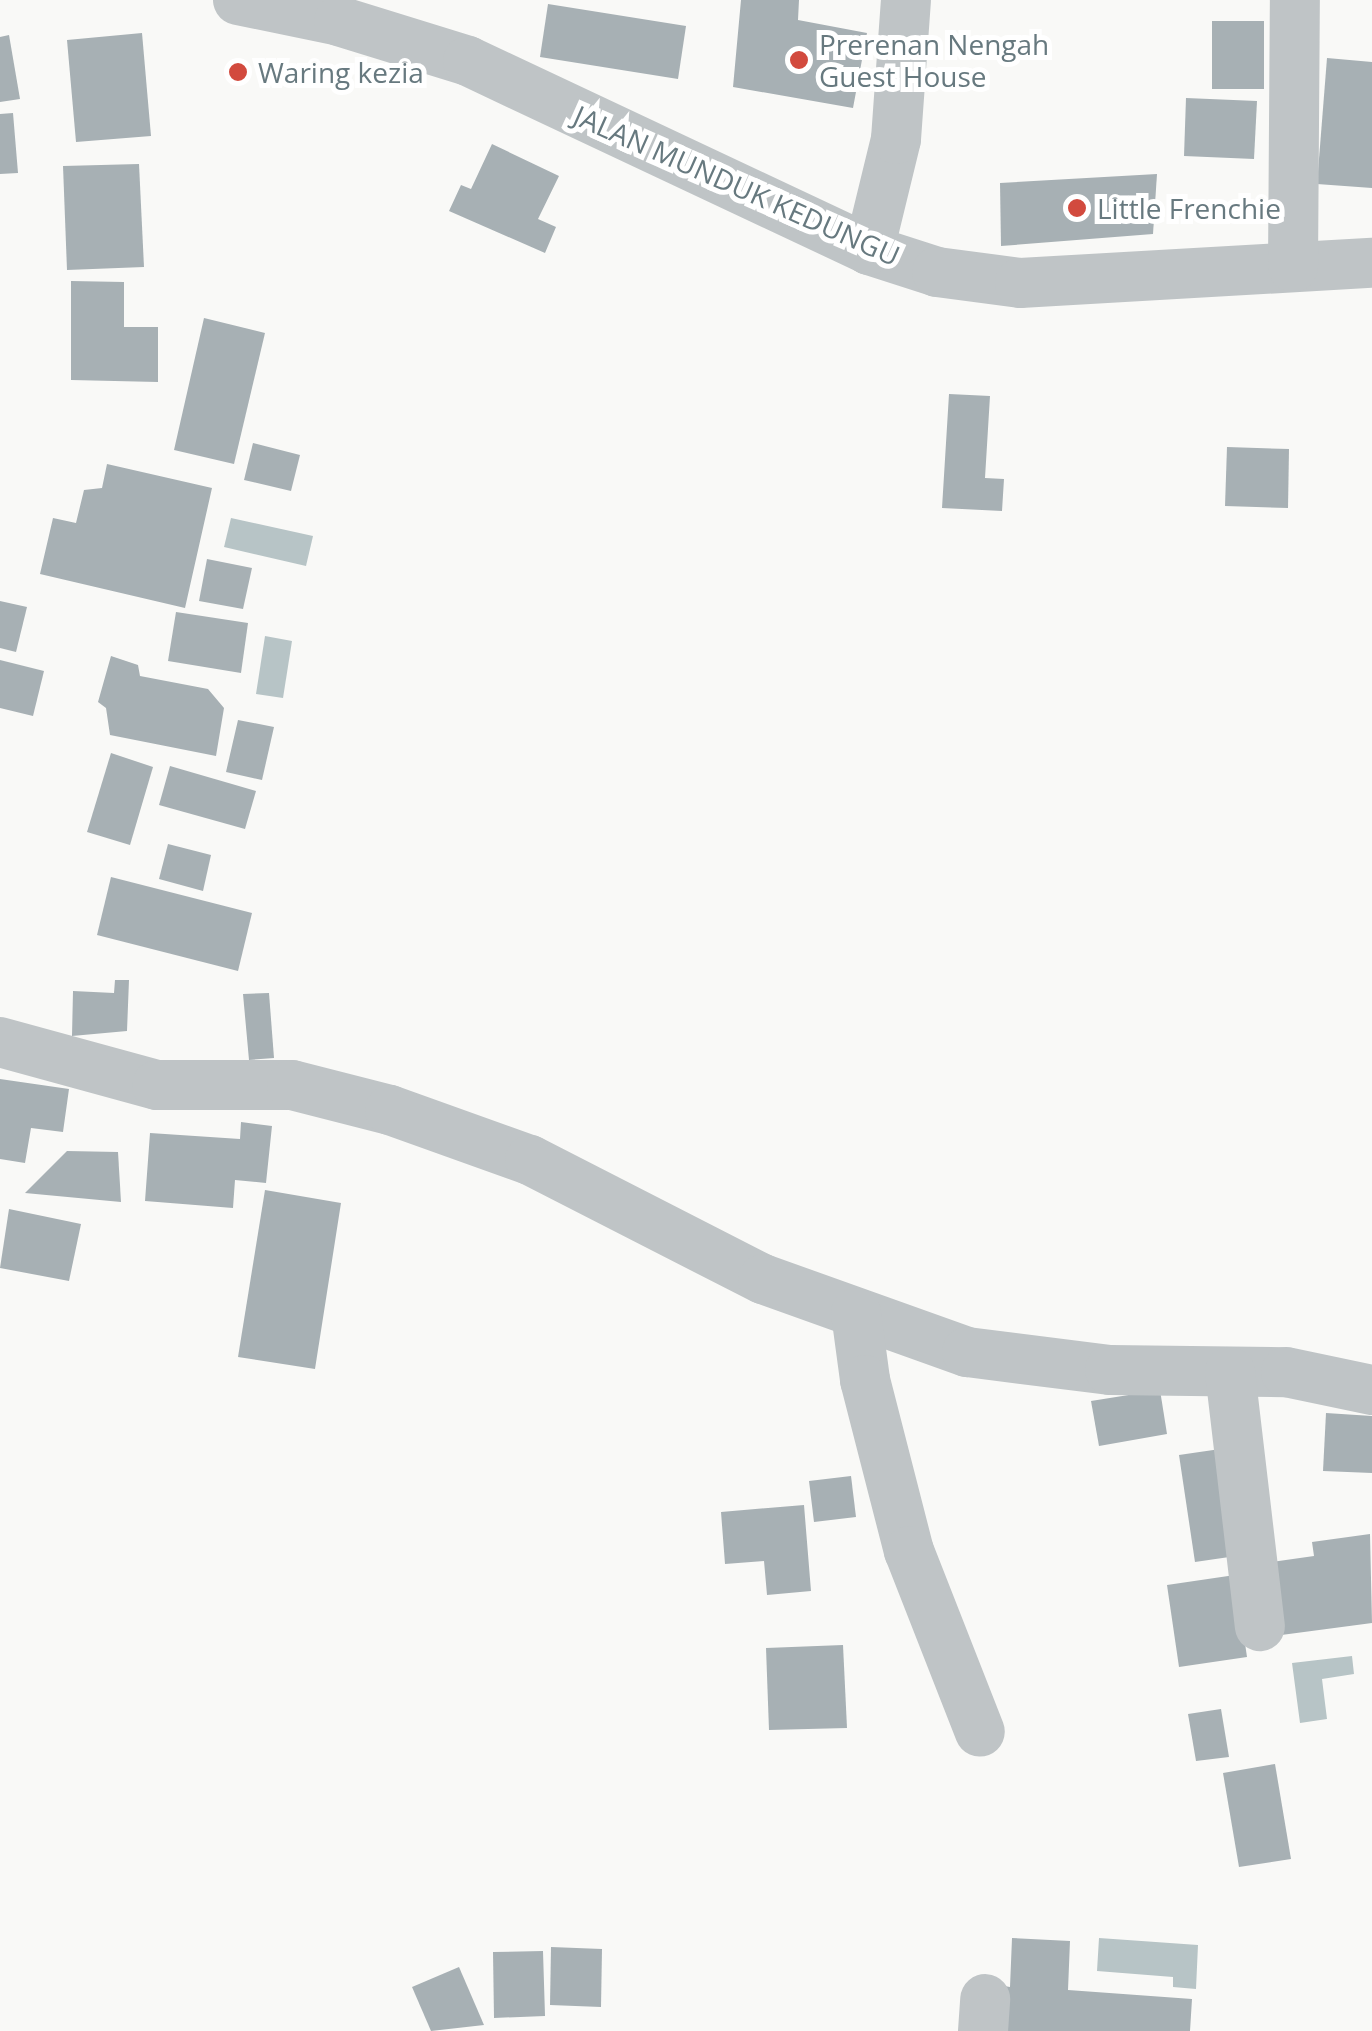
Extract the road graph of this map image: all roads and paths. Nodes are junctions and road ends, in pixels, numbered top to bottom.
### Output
1 (238, 0) edge
2 (906, 0) edge
3 (1295, 0) edge
4 (396, 19) edge
5 (869, 250) junction
6 (1372, 263) edge
7 (1292, 267) junction
8 (0, 1042) edge
9 (856, 1314) junction
10 (1230, 1372) junction
11 (1372, 1390) edge
12 (1260, 1626) dead end
13 (980, 1732) dead end

1 - 4 street, JALAN MUNDUK KEDUNGU
2 - 5 street
3 - 7 street
4 - 5 street, JALAN MUNDUK KEDUNGU
5 - 7 street, JALAN MUNDUK KEDUNGU
6 - 7 street, JALAN MUNDUK KEDUNGU
8 - 9 street
9 - 10 street
9 - 13 street
10 - 11 street
10 - 12 street

